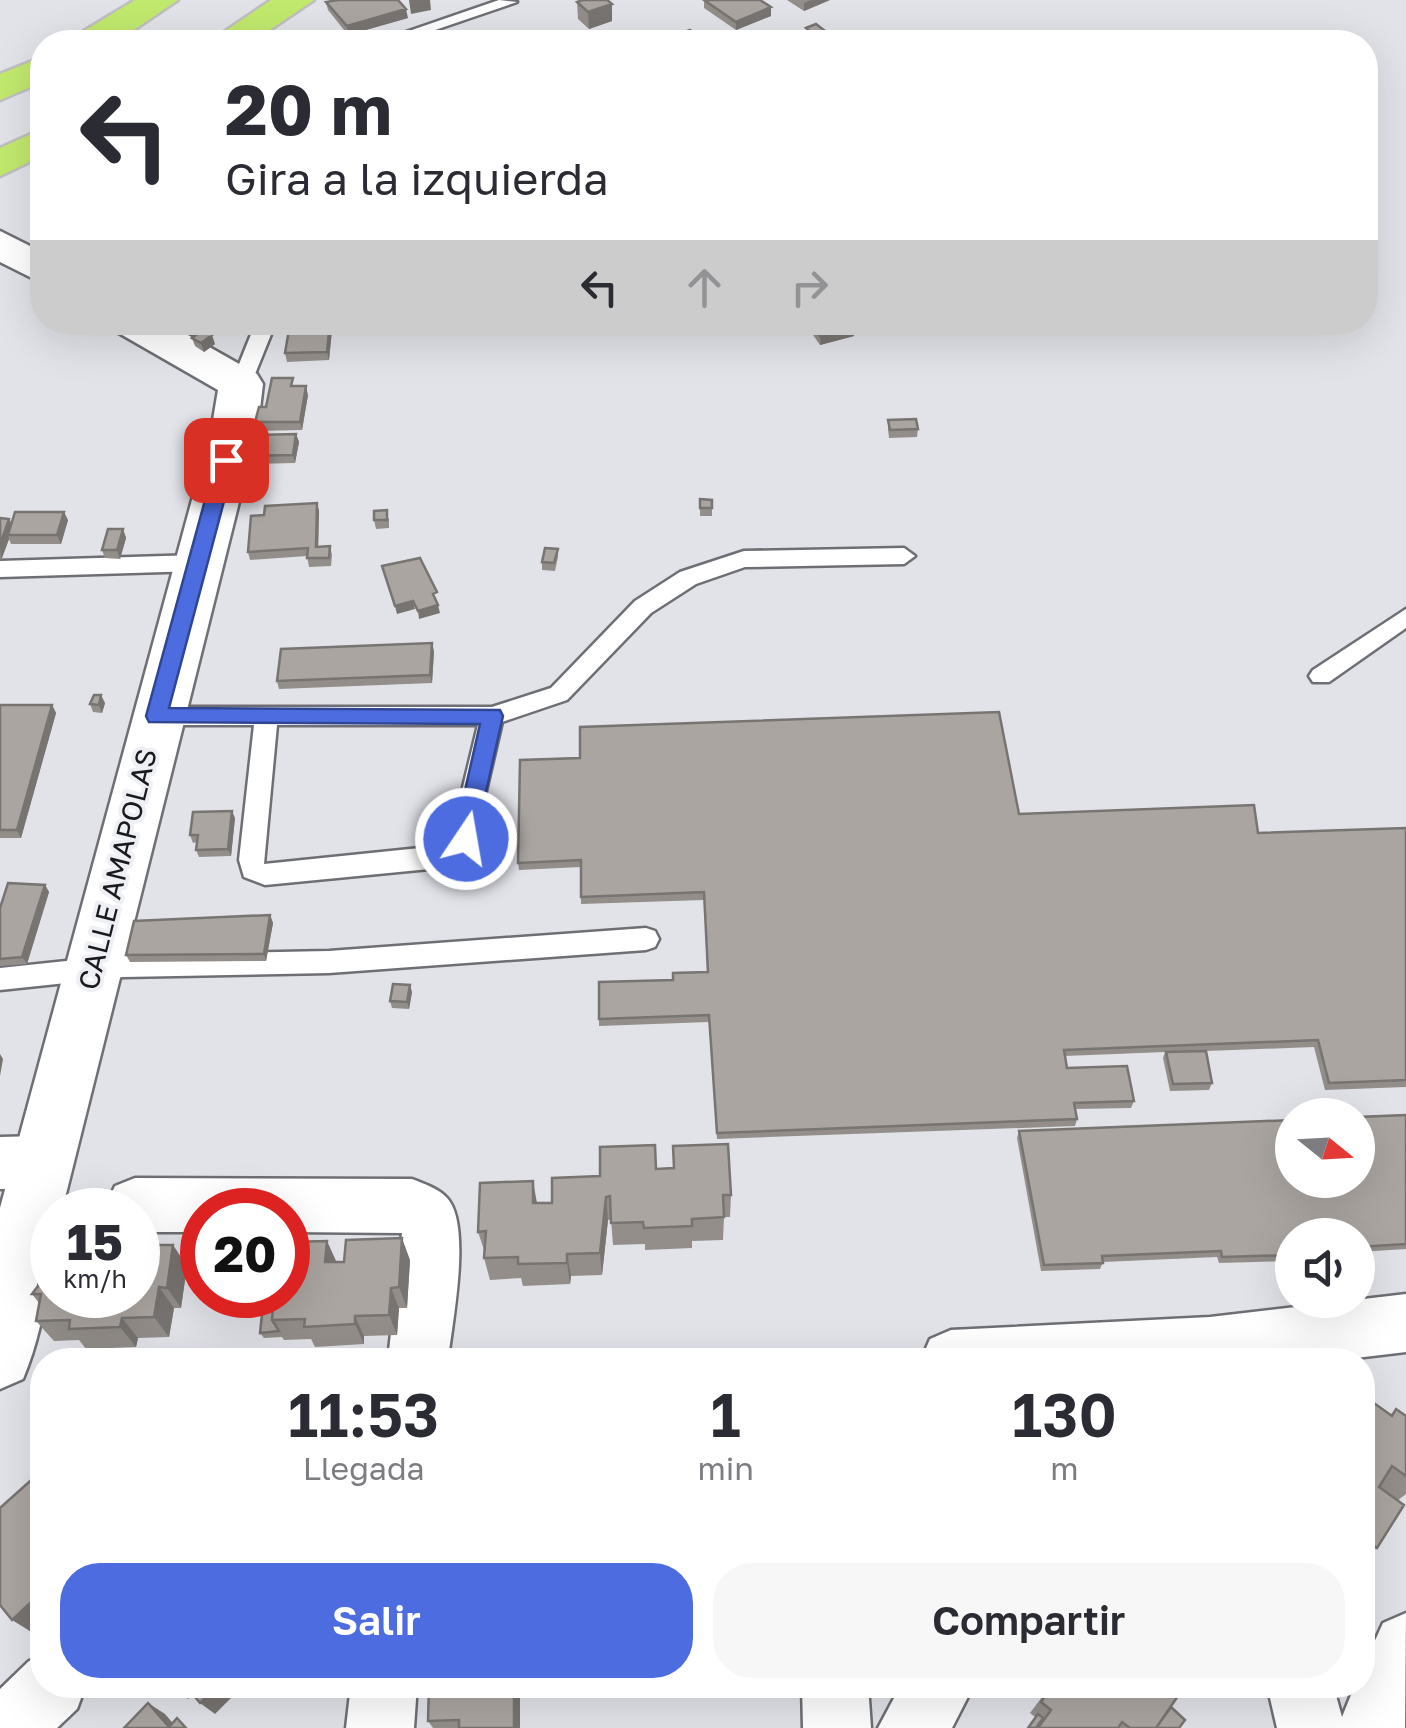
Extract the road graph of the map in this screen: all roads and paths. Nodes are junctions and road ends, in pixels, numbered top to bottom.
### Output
1 (160, 0) edge
2 (296, 0) edge
3 (509, 2) edge
4 (242, 24) edge
5 (111, 30) edge
6 (423, 30) edge
7 (30, 74) edge
8 (0, 90) edge
9 (30, 130) edge
10 (0, 146) edge
11 (30, 148) edge
12 (0, 164) edge
13 (0, 244) edge
14 (30, 263) edge
15 (155, 335) edge
16 (261, 335) edge
17 (242, 384) junction
18 (904, 556) dead end
19 (197, 563) junction
20 (0, 569) edge
21 (1406, 618) edge
22 (1321, 676) dead end
23 (156, 716) junction
24 (492, 716) junction
25 (266, 719) junction
26 (646, 939) dead end
27 (92, 969) junction
28 (0, 980) edge
29 (20, 1163) edge
30 (160, 1205) edge
31 (1406, 1323) edge
32 (419, 1348) edge
33 (1244, 1348) edge
34 (0, 1356) edge
35 (1406, 1646) edge
36 (39, 1698) edge
37 (383, 1698) edge
38 (836, 1698) edge
39 (932, 1698) edge
40 (1303, 1698) edge
41 (8, 1728) edge
42 (380, 1728) edge
43 (837, 1728) edge
44 (912, 1728) edge
45 (1311, 1728) edge
46 (1371, 1728) edge

1 - 5 highway
2 - 4 highway
3 - 6 lane
7 - 8 highway
9 - 10 highway
11 - 12 highway
13 - 14 street
15 - 17 street
16 - 17 lane
17 - 19 street, CALLE AMAPOLAS
18 - 24 lane
19 - 20 lane
19 - 23 street, CALLE AMAPOLAS
21 - 22 lane
23 - 25 lane
23 - 27 street, CALLE AMAPOLAS
24 - 25 lane
24 - 25 lane
26 - 27 lane
27 - 28 lane
27 - 29 street, CALLE AMAPOLAS
29 - 34 street, CALLE AMAPOLAS
30 - 32 street
31 - 33 street
35 - 46 street
36 - 41 street
37 - 42 street
38 - 43 street
39 - 44 street
40 - 45 street

